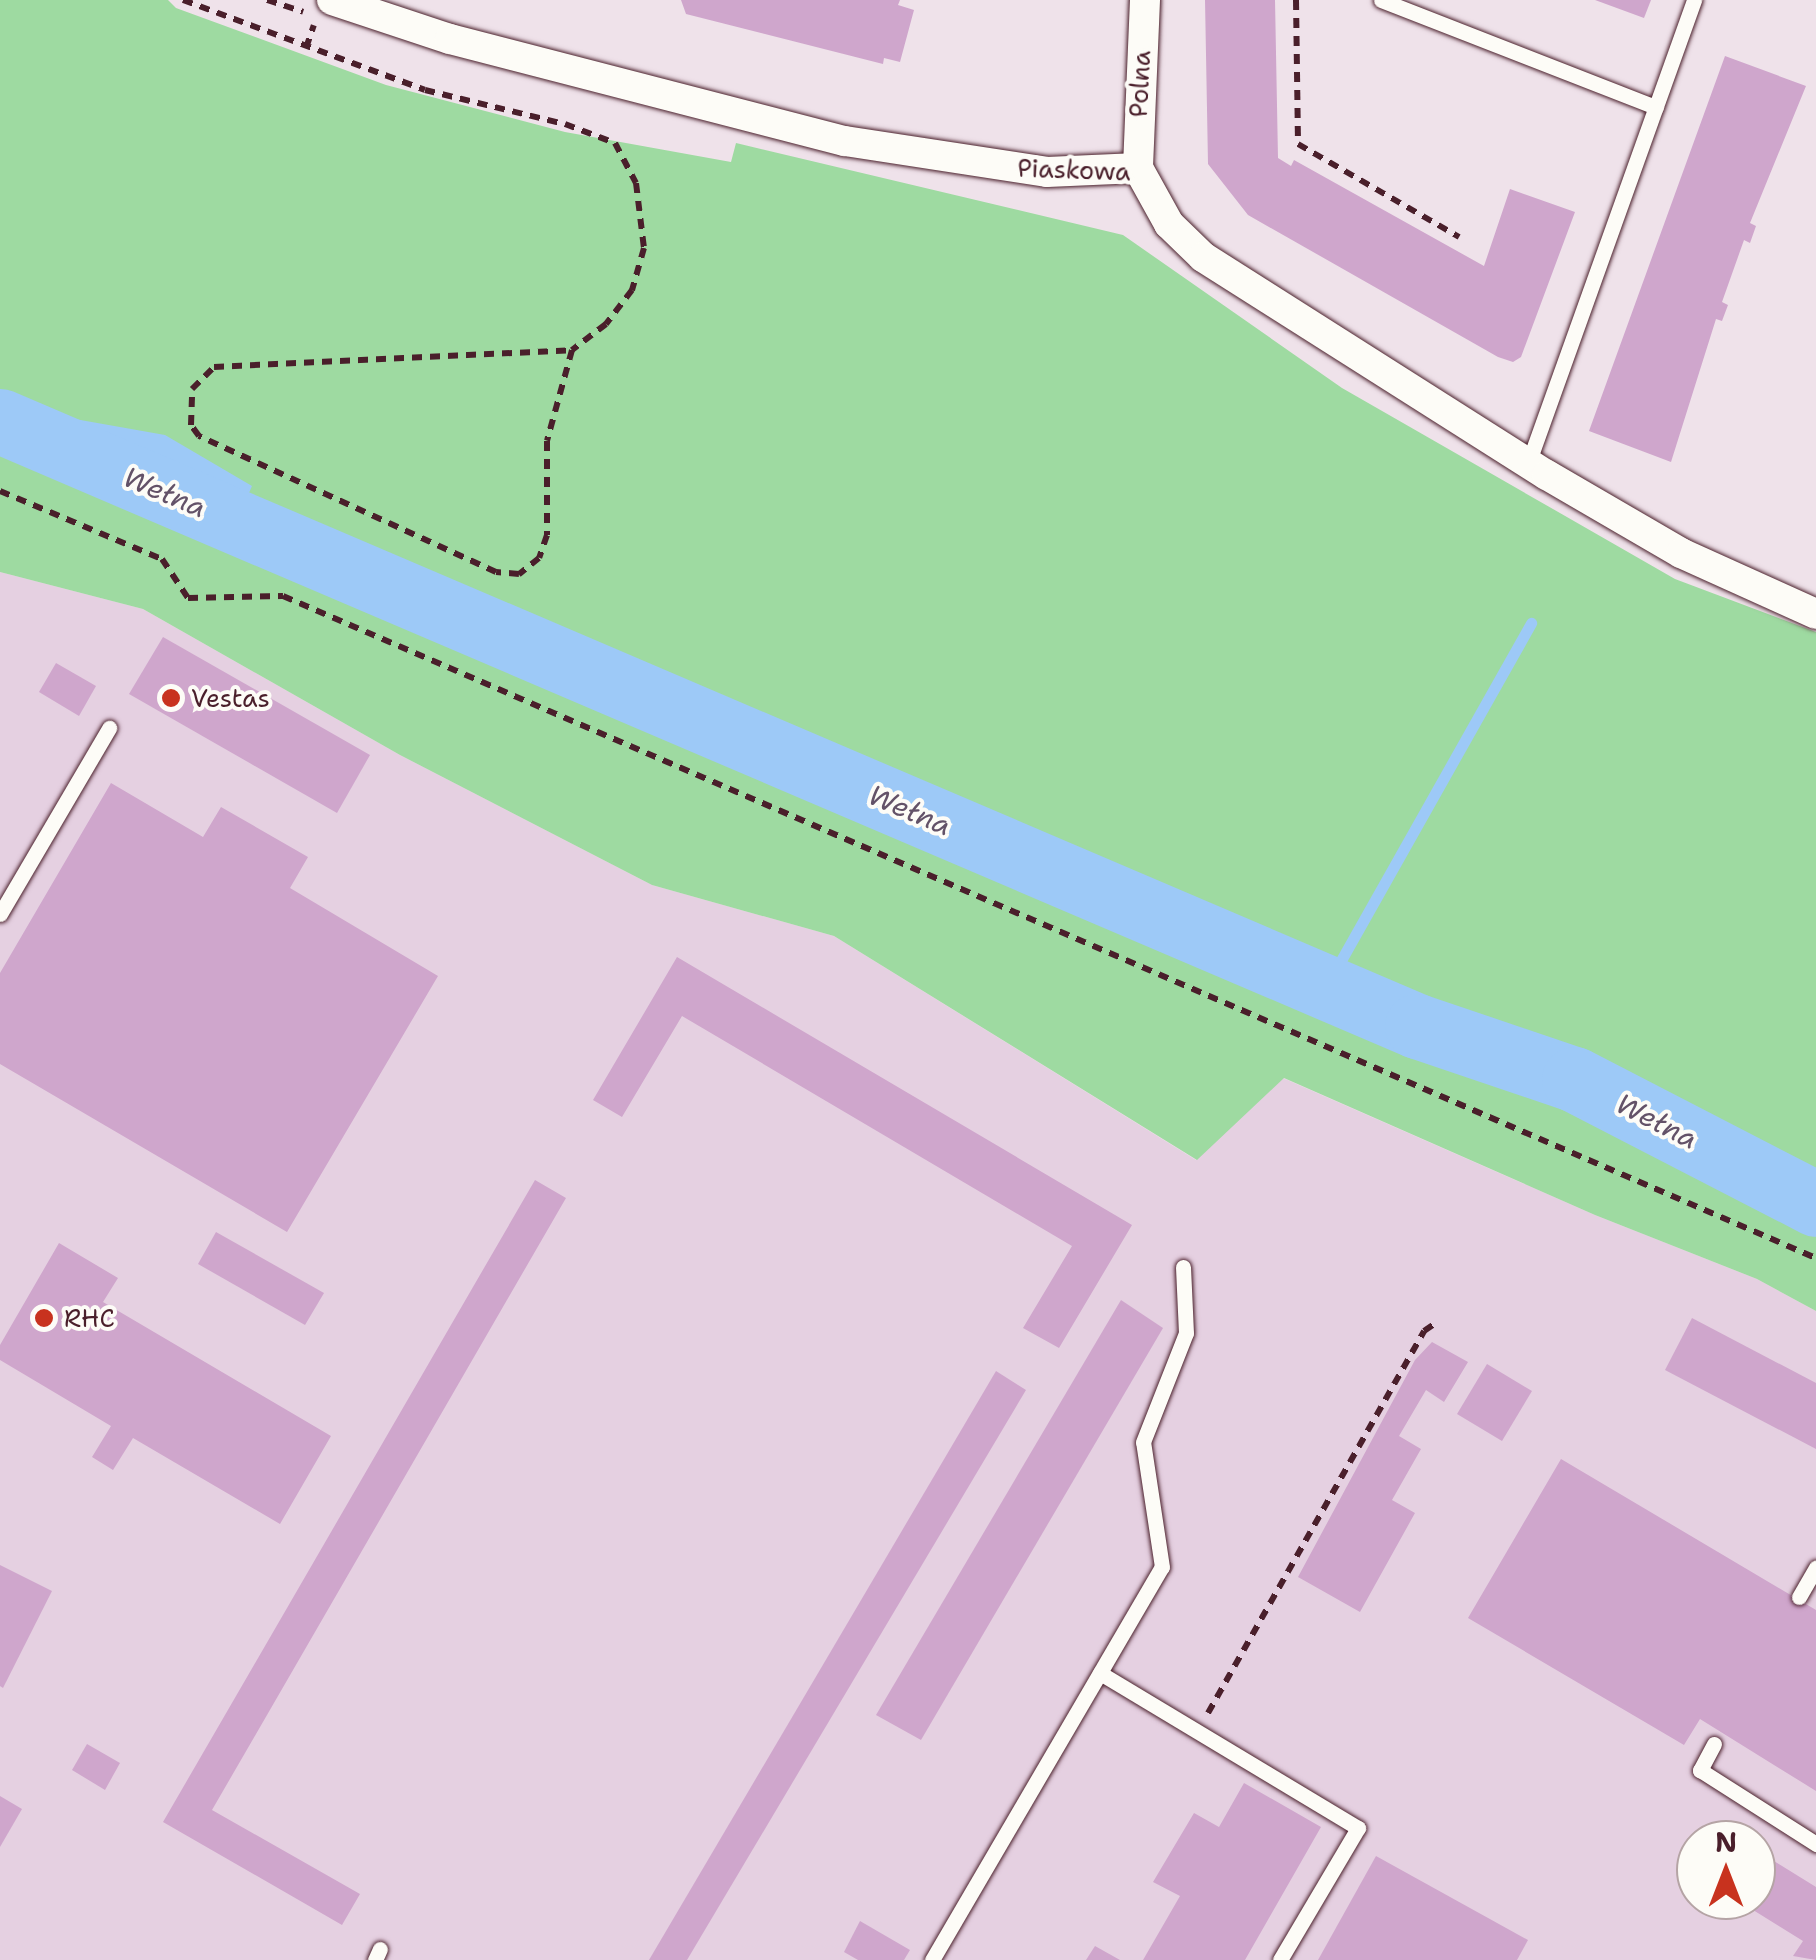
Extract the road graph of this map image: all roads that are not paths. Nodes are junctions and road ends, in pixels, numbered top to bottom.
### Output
1 (332, 0) edge
2 (1145, 0) edge
3 (1381, 0) edge
4 (1694, 0) edge
5 (1656, 108) junction
6 (1138, 168) junction
7 (1529, 461) junction
8 (1816, 614) edge
9 (110, 728) dead end
10 (5, 893) edge
11 (0, 914) edge
12 (1183, 1267) dead end
13 (1816, 1566) edge
14 (1799, 1596) dead end
15 (1100, 1673) junction
16 (1714, 1744) dead end
17 (1816, 1844) edge
18 (932, 1960) edge
19 (1280, 1960) edge

1 - 6 street, Piaskowa
2 - 6 street, Polna
3 - 5 lane
4 - 5 lane
5 - 7 lane
6 - 7 street, Piaskowa
7 - 8 street, Piaskowa
9 - 10 lane
10 - 11 lane
12 - 15 lane
13 - 14 lane
15 - 18 lane
15 - 19 lane
16 - 17 lane

